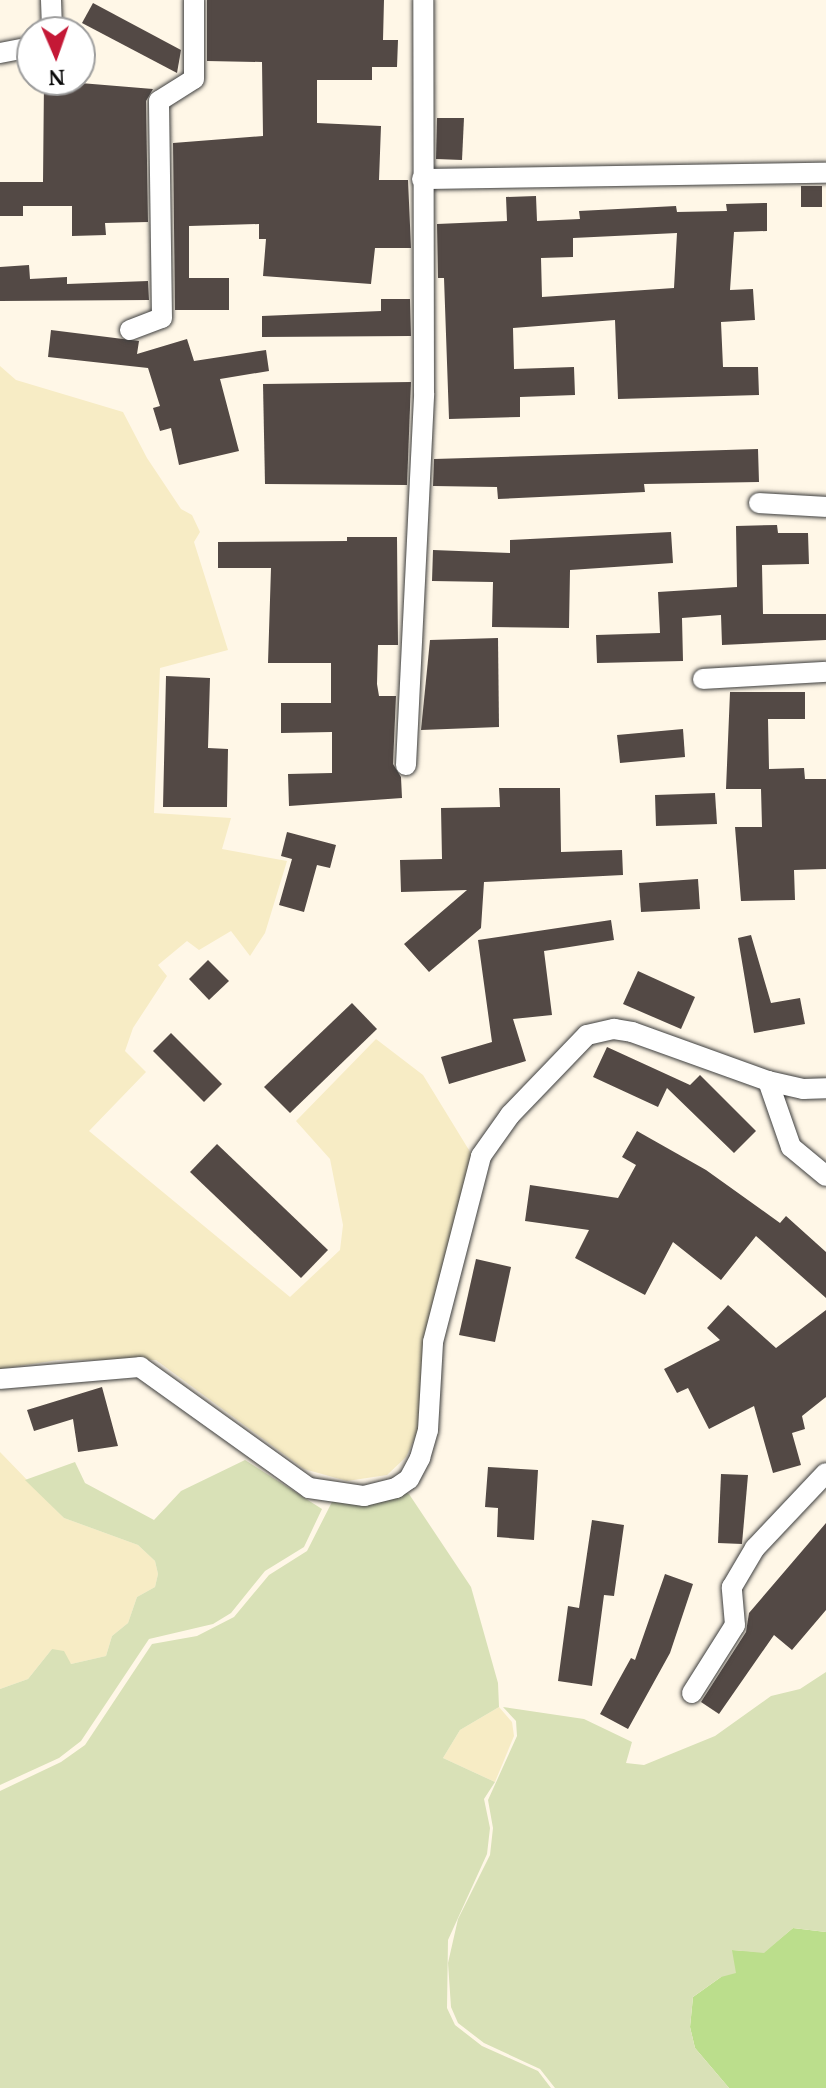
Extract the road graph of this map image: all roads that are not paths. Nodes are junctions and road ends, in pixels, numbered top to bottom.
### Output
1 (194, 0) edge
2 (423, 0) edge
3 (826, 173) edge
4 (422, 179) junction
5 (130, 330) dead end
6 (759, 503) dead end
7 (826, 507) edge
8 (826, 672) edge
9 (703, 679) dead end
10 (406, 765) dead end
11 (768, 1081) junction
12 (826, 1088) edge
13 (826, 1176) edge
14 (0, 1379) edge
15 (826, 1473) edge
16 (692, 1693) dead end

1 - 5 street
2 - 4 street
3 - 4 street
4 - 10 street
6 - 7 street
8 - 9 street
11 - 12 street
11 - 13 street
11 - 14 street
15 - 16 street

